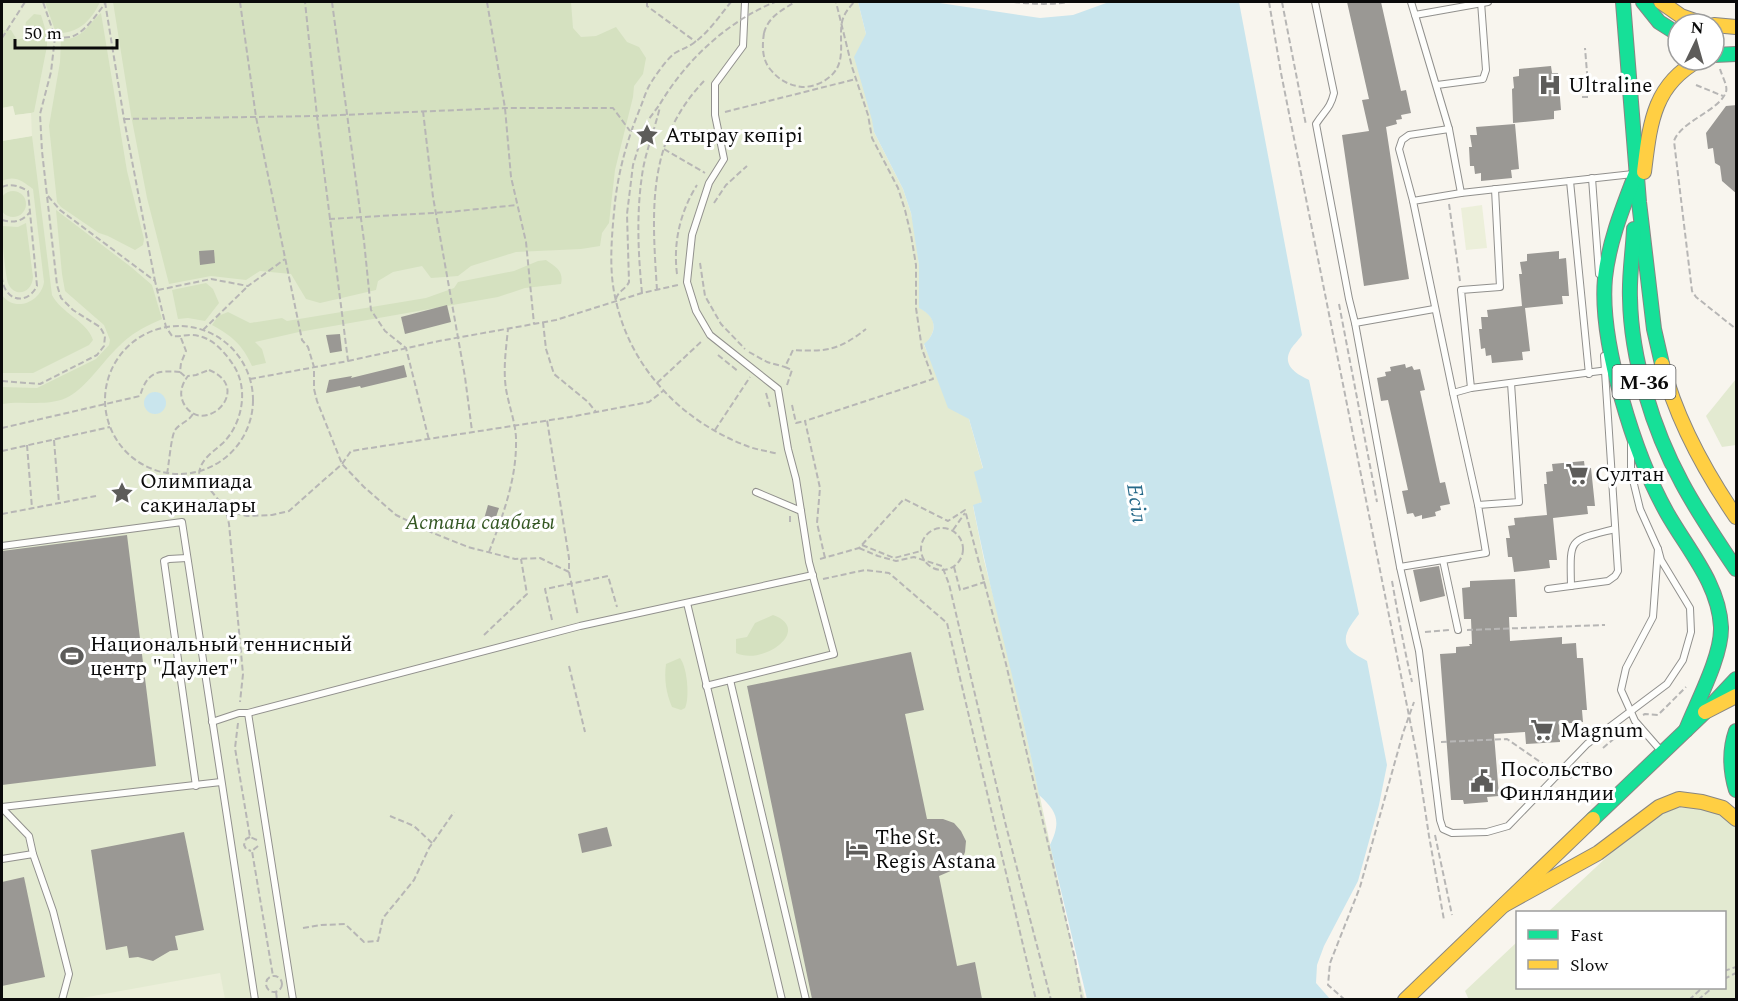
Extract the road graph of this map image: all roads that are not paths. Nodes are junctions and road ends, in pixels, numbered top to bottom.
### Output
1 (745, 2) edge
2 (1315, 2) edge
3 (1411, 2) edge
4 (1484, 2) edge
5 (1623, 2) edge
6 (1642, 2) edge
7 (1661, 2) edge
8 (1674, 12) edge
9 (1415, 15) junction
10 (1666, 26) edge
11 (1680, 72) edge
12 (1437, 85) junction
13 (1449, 129) junction
14 (1636, 173) junction
15 (1592, 178) junction
16 (1569, 181) junction
17 (1495, 189) junction
18 (1461, 193) junction
19 (1413, 201) junction
20 (1639, 206) junction
21 (1434, 309) junction
22 (1355, 323) junction
23 (1609, 370) junction
24 (1589, 374) junction
25 (1511, 383) junction
26 (1471, 388) junction
27 (1453, 393) junction
28 (1632, 430) junction
29 (756, 492) dead end
30 (1478, 505) junction
31 (801, 512) junction
32 (1737, 517) edge
33 (1615, 529) junction
34 (2, 546) edge
35 (1658, 549) junction
36 (187, 558) junction
37 (1443, 560) junction
38 (1400, 567) junction
39 (1737, 569) edge
40 (814, 578) junction
41 (1571, 586) junction
42 (1548, 589) dead end
43 (687, 603) junction
44 (1458, 630) road end
45 (1737, 679) edge
46 (730, 681) junction
47 (1737, 685) edge
48 (706, 686) junction
49 (1737, 696) edge
50 (1629, 711) junction
51 (1705, 712) junction
52 (248, 713) junction
53 (212, 722) junction
54 (1686, 730) junction
55 (1737, 731) edge
56 (1662, 753) junction
57 (221, 782) junction
58 (196, 786) junction
59 (1737, 789) edge
60 (2, 807) edge
61 (1737, 819) edge
62 (33, 854) junction
63 (2, 859) edge
64 (1504, 905) junction
65 (62, 999) edge
66 (255, 999) edge
67 (293, 999) edge
68 (782, 999) edge
69 (806, 999) edge
70 (1405, 999) edge

1 - 31 lane
2 - 22 lane
3 - 9 lane
4 - 9 lane
4 - 12 lane
5 - 14 main road, M-36
6 - 10 main road
7 - 8 main road
9 - 12 lane
11 - 20 main road
12 - 13 lane
13 - 18 lane
13 - 19 lane
14 - 15 lane
14 - 20 main road, M-36
14 - 23 main road
14 - 39 main road, M-36
15 - 16 lane
15 - 23 lane
16 - 17 lane
16 - 24 lane
17 - 18 lane
17 - 26 lane
18 - 19 lane
19 - 21 lane
20 - 32 main road, M-36
21 - 22 lane
21 - 27 lane
22 - 38 lane
23 - 24 lane
23 - 28 main road
23 - 33 lane
24 - 25 lane
25 - 26 lane
25 - 30 lane
26 - 27 lane
27 - 30 lane
28 - 35 lane
28 - 54 main road
29 - 31 lane
30 - 37 lane
31 - 40 lane
33 - 41 lane
33 - 41 lane
34 - 36 lane
35 - 50 lane
35 - 50 lane
36 - 53 lane
36 - 58 lane
37 - 38 lane
37 - 44 lane
38 - 50 lane
40 - 43 lane
40 - 46 lane
41 - 42 lane
43 - 48 lane
43 - 52 lane
45 - 51 main road
46 - 48 lane
46 - 69 lane
47 - 51 main road
48 - 68 lane
49 - 51 main road
50 - 56 lane
51 - 54 main road
52 - 53 lane
52 - 67 lane
53 - 57 lane
54 - 56 main road
55 - 59 main road
56 - 64 main road
57 - 58 lane
57 - 66 lane
58 - 60 lane
60 - 62 lane
61 - 64 main road
62 - 63 lane
62 - 65 lane
64 - 70 main road

